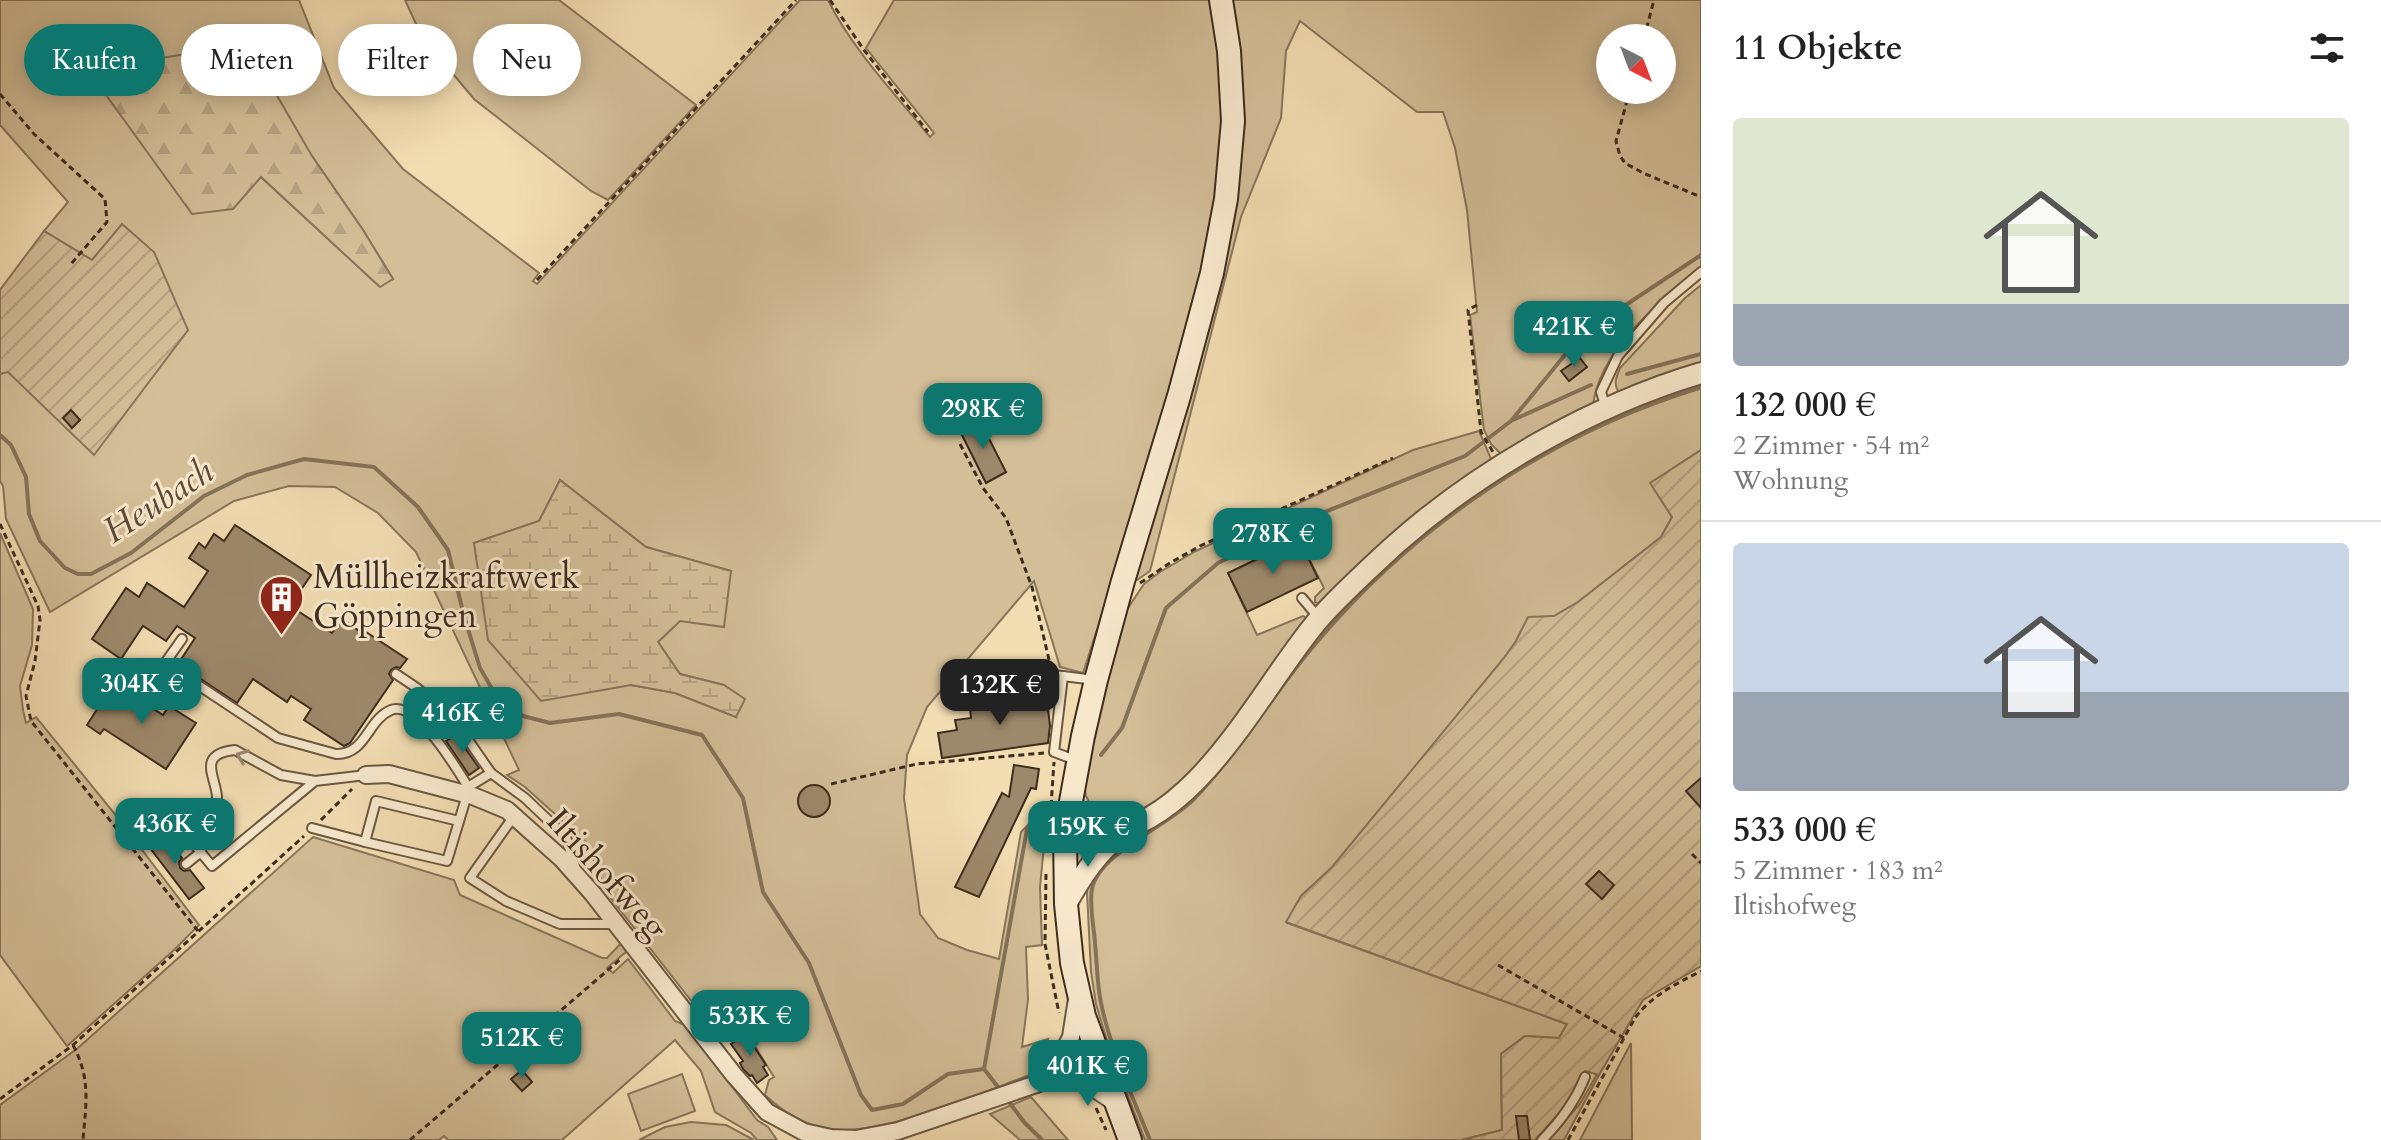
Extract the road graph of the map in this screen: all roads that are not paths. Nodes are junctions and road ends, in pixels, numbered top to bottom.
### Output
1 (1221, 0) edge
2 (1701, 272) edge
3 (1701, 373) edge
4 (1606, 410) junction
5 (1302, 598) dead end
6 (1320, 618) junction
7 (182, 639) dead end
8 (396, 674) dead end
9 (1063, 676) junction
10 (1096, 680) junction
11 (1004, 690) dead end
12 (1079, 761) junction
13 (491, 773) junction
14 (366, 775) joint
15 (315, 781) junction
16 (470, 793) junction
17 (514, 816) junction
18 (459, 821) junction
19 (1133, 826) junction
20 (312, 828) road end
21 (1065, 834) junction
22 (365, 842) junction
23 (201, 852) junction
24 (186, 864) dead end
25 (579, 878) junction
26 (1066, 904) junction
27 (616, 924) junction
28 (1078, 994) junction
29 (1099, 1061) junction
30 (1585, 1077) dead end
31 (1046, 1078) junction
32 (1080, 1079) junction
33 (1116, 1103) junction
34 (1130, 1140) edge
35 (1542, 1140) edge

1 - 10 main road
2 - 4 lane
3 - 4 street
4 - 6 street
5 - 6 lane
6 - 19 street
7 - 16 lane
8 - 13 lane
9 - 10 lane
9 - 11 lane
9 - 12 lane
10 - 12 main road
12 - 21 main road
13 - 16 lane
13 - 25 lane
14 - 15 lane
14 - 16 street, Iltishofweg
15 - 23 lane
15 -> 23 lane
16 - 17 street, Iltishofweg
16 - 18 lane
17 - 25 street, Iltishofweg
17 - 27 lane
18 - 22 lane
18 - 22 lane
19 - 21 street
19 - 26 street
20 - 22 lane
21 - 26 main road
23 - 24 lane
25 - 27 street, Iltishofweg
26 - 28 main road
27 - 31 street, Iltishofweg
28 - 29 main road
28 - 31 street
29 - 31 street, Iltishofweg
29 - 32 street, Iltishofweg
29 - 33 main road
30 - 35 lane
31 - 32 street, Iltishofweg
32 - 33 street
33 - 34 main road

